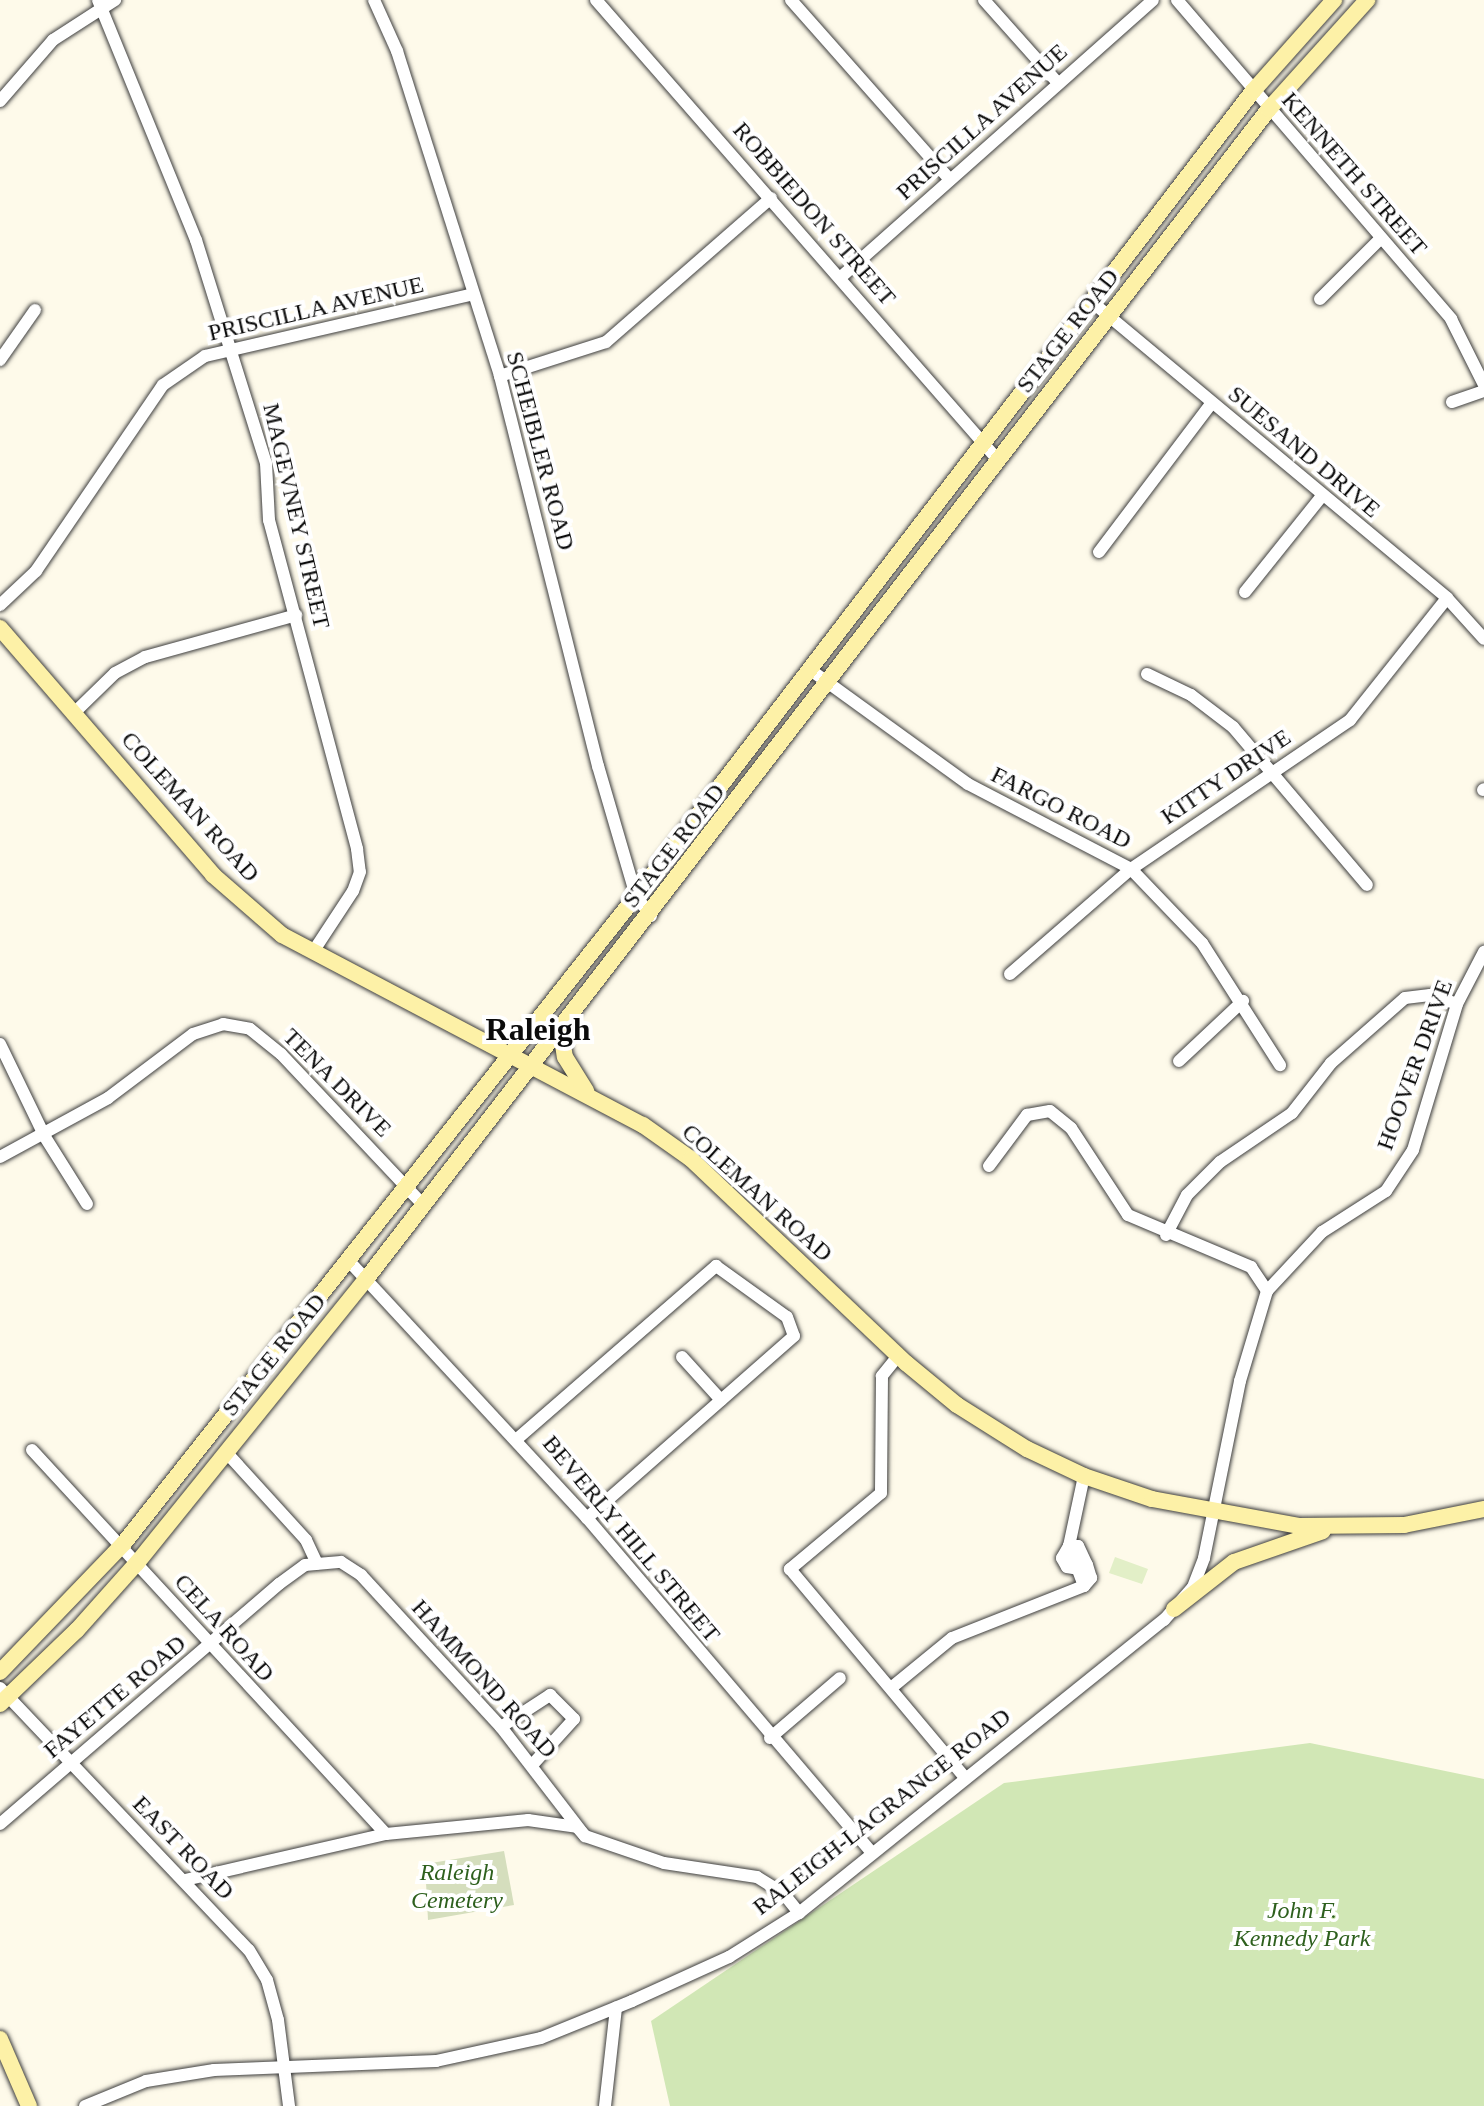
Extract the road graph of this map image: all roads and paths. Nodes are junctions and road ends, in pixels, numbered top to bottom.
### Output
1 (115, 0) edge
2 (374, 0) edge
3 (596, 0) edge
4 (791, 0) edge
5 (984, 0) edge
6 (1153, 0) edge
7 (1177, 0) edge
8 (1334, 0) edge
9 (1367, 0) edge
10 (100, 4) edge
11 (1058, 83) junction
12 (1253, 91) junction
13 (0, 101) edge
14 (1269, 109) junction
15 (950, 180) junction
16 (771, 198) junction
17 (1380, 239) junction
18 (841, 277) junction
19 (473, 294) junction
20 (1320, 299) dead end
21 (1092, 302) junction
22 (35, 310) dead end
23 (1110, 316) junction
24 (231, 352) junction
25 (0, 360) edge
26 (500, 376) junction
27 (1484, 385) edge
28 (1484, 391) edge
29 (1452, 402) dead end
30 (1211, 404) junction
31 (982, 441) junction
32 (998, 460) junction
33 (1322, 496) junction
34 (1099, 552) dead end
35 (1245, 592) dead end
36 (1447, 598) junction
37 (0, 605) edge
38 (296, 615) junction
39 (0, 628) edge
40 (1484, 639) edge
41 (809, 669) junction
42 (1147, 674) dead end
43 (829, 683) junction
44 (74, 713) junction
45 (1273, 772) junction
46 (1131, 869) junction
47 (1367, 885) dead end
48 (636, 896) junction
49 (651, 916) junction
50 (313, 952) junction
51 (1484, 952) edge
52 (1010, 974) dead end
53 (1243, 1001) junction
54 (1457, 1004) junction
55 (561, 1030) junction
56 (0, 1044) edge
57 (508, 1056) junction
58 (1179, 1061) dead end
59 (1280, 1065) dead end
60 (531, 1068) junction
61 (586, 1091) junction
62 (45, 1137) junction
63 (0, 1157) edge
64 (989, 1166) dead end
65 (407, 1187) junction
66 (87, 1204) dead end
67 (424, 1206) junction
68 (1166, 1235) junction
69 (348, 1260) junction
70 (367, 1278) junction
71 (1267, 1291) junction
72 (898, 1356) junction
73 (682, 1357) dead end
74 (721, 1400) junction
75 (517, 1439) junction
76 (32, 1450) dead end
77 (226, 1452) junction
78 (1084, 1476) junction
79 (1484, 1509) edge
80 (1214, 1512) junction
81 (587, 1518) junction
82 (1338, 1526) junction
83 (122, 1545) junction
84 (1069, 1546) junction
85 (341, 1562) joint
86 (137, 1563) junction
87 (317, 1564) junction
88 (1084, 1586) junction
89 (1174, 1609) junction
90 (208, 1646) junction
91 (0, 1672) edge
92 (840, 1678) dead end
93 (891, 1688) junction
94 (3, 1696) edge
95 (501, 1727) junction
96 (770, 1738) junction
97 (68, 1764) junction
98 (533, 1764) junction
99 (964, 1776) junction
100 (0, 1824) edge
101 (386, 1834) junction
102 (585, 1836) junction
103 (872, 1853) junction
104 (185, 1880) junction
105 (799, 1913) junction
106 (616, 2008) junction
107 (0, 2039) edge
108 (285, 2066) junction
109 (29, 2106) edge
110 (85, 2106) edge
111 (289, 2106) edge
112 (605, 2106) edge

1 - 10 street
2 - 19 street, SCHEIBLER ROAD
3 - 16 street, ROBBIEDON STREET
4 - 15 street
5 - 11 street
6 - 11 street, PRISCILLA AVENUE
7 - 12 street, KENNETH STREET
8 - 12 main road, STAGE ROAD
9 - 14 main road, STAGE ROAD
10 - 13 street
10 - 24 street, MAGEVNEY STREET
11 - 15 street, PRISCILLA AVENUE
12 - 14 street, KENNETH STREET
12 - 21 main road, STAGE ROAD
14 - 17 street, KENNETH STREET
14 - 23 main road, STAGE ROAD
15 - 18 street, PRISCILLA AVENUE
16 - 18 street, ROBBIEDON STREET
16 - 26 street
17 - 20 street
17 - 27 street, KENNETH STREET
18 - 31 street, ROBBIEDON STREET
19 - 24 street, PRISCILLA AVENUE
19 - 26 street, SCHEIBLER ROAD
21 - 23 street, SUESAND DRIVE
21 - 31 main road, STAGE ROAD
22 - 25 street
23 - 30 street, SUESAND DRIVE
23 - 32 main road, STAGE ROAD
24 - 37 street, PRISCILLA AVENUE
24 - 38 street, MAGEVNEY STREET
26 - 48 street, SCHEIBLER ROAD
28 - 29 street
30 - 33 street, SUESAND DRIVE
30 - 34 street
31 - 32 street, ROBBIEDON STREET
31 - 41 main road, STAGE ROAD
32 - 43 main road, STAGE ROAD
33 - 35 street
33 - 36 street, SUESAND DRIVE
36 - 40 street, SUESAND DRIVE
36 - 45 street, KITTY DRIVE
38 - 44 street
38 - 50 street, MAGEVNEY STREET
39 - 44 main road, COLEMAN ROAD
41 - 43 street, FARGO ROAD
41 - 48 main road, STAGE ROAD
42 - 45 street
43 - 46 street, FARGO ROAD
43 - 49 main road, STAGE ROAD
44 - 50 main road, COLEMAN ROAD
45 - 46 street, KITTY DRIVE
45 - 47 street
46 - 52 street, KITTY DRIVE
46 - 53 street, FARGO ROAD
48 - 49 street, SCHEIBLER ROAD
48 - 57 main road, STAGE ROAD
49 - 55 main road, STAGE ROAD
50 - 57 main road, COLEMAN ROAD
51 - 54 street, HOOVER DRIVE
53 - 58 street
53 - 59 street, FARGO ROAD
54 - 68 street
54 - 71 street, HOOVER DRIVE
55 - 60 main road, STAGE ROAD
55 - 61 main road
56 - 62 street
57 - 60 main road, COLEMAN ROAD
57 - 65 main road, STAGE ROAD
60 - 61 main road, COLEMAN ROAD
60 - 67 main road, STAGE ROAD
61 - 72 main road, COLEMAN ROAD
62 - 63 street, TENA DRIVE
62 - 65 street, TENA DRIVE
62 - 66 street
64 - 68 street
65 - 67 street, TENA DRIVE
65 - 69 main road, STAGE ROAD
67 - 70 main road, STAGE ROAD
68 - 71 street
69 - 70 street, BEVERLY HILL STREET
69 - 83 main road, STAGE ROAD
70 - 75 street, BEVERLY HILL STREET
70 - 77 main road, STAGE ROAD
71 - 80 street, HOOVER DRIVE
72 - 78 main road, COLEMAN ROAD
72 - 93 street
73 - 74 street
74 - 75 street
74 - 81 street
75 - 81 street, BEVERLY HILL STREET
76 - 83 street, CELA ROAD
77 - 86 main road, STAGE ROAD
77 - 87 street
78 - 80 main road, COLEMAN ROAD
78 - 84 street
79 - 82 main road
80 - 82 main road
80 - 89 street, RALEIGH-LAGRANGE ROAD
81 - 96 street, BEVERLY HILL STREET
82 - 89 main road
83 - 86 street, CELA ROAD
83 - 91 main road, STAGE ROAD
84 - 88 street
84 - 88 street
85 - 87 street, FAYETTE ROAD
85 - 95 street, HAMMOND ROAD
86 - 90 street, CELA ROAD
86 - 94 main road, STAGE ROAD
87 - 90 street, FAYETTE ROAD
88 - 93 street
89 - 99 street, RALEIGH-LAGRANGE ROAD
90 - 97 street, FAYETTE ROAD
90 - 101 street, CELA ROAD
92 - 96 street
93 - 99 street
94 - 97 street, EAST ROAD
95 - 98 street, HAMMOND ROAD
95 - 98 street
96 - 103 street, BEVERLY HILL STREET
97 - 100 street, FAYETTE ROAD
97 - 104 street, EAST ROAD
98 - 102 street, HAMMOND ROAD
99 - 103 street, RALEIGH-LAGRANGE ROAD
101 - 102 street
101 - 104 street
102 - 105 street
103 - 105 street, RALEIGH-LAGRANGE ROAD
104 - 108 street, EAST ROAD
105 - 106 street, RALEIGH-LAGRANGE ROAD
106 - 108 street, RALEIGH-LAGRANGE ROAD
106 - 112 street
107 - 109 main road
108 - 110 street, RALEIGH-LAGRANGE ROAD
108 - 111 street, EAST ROAD

